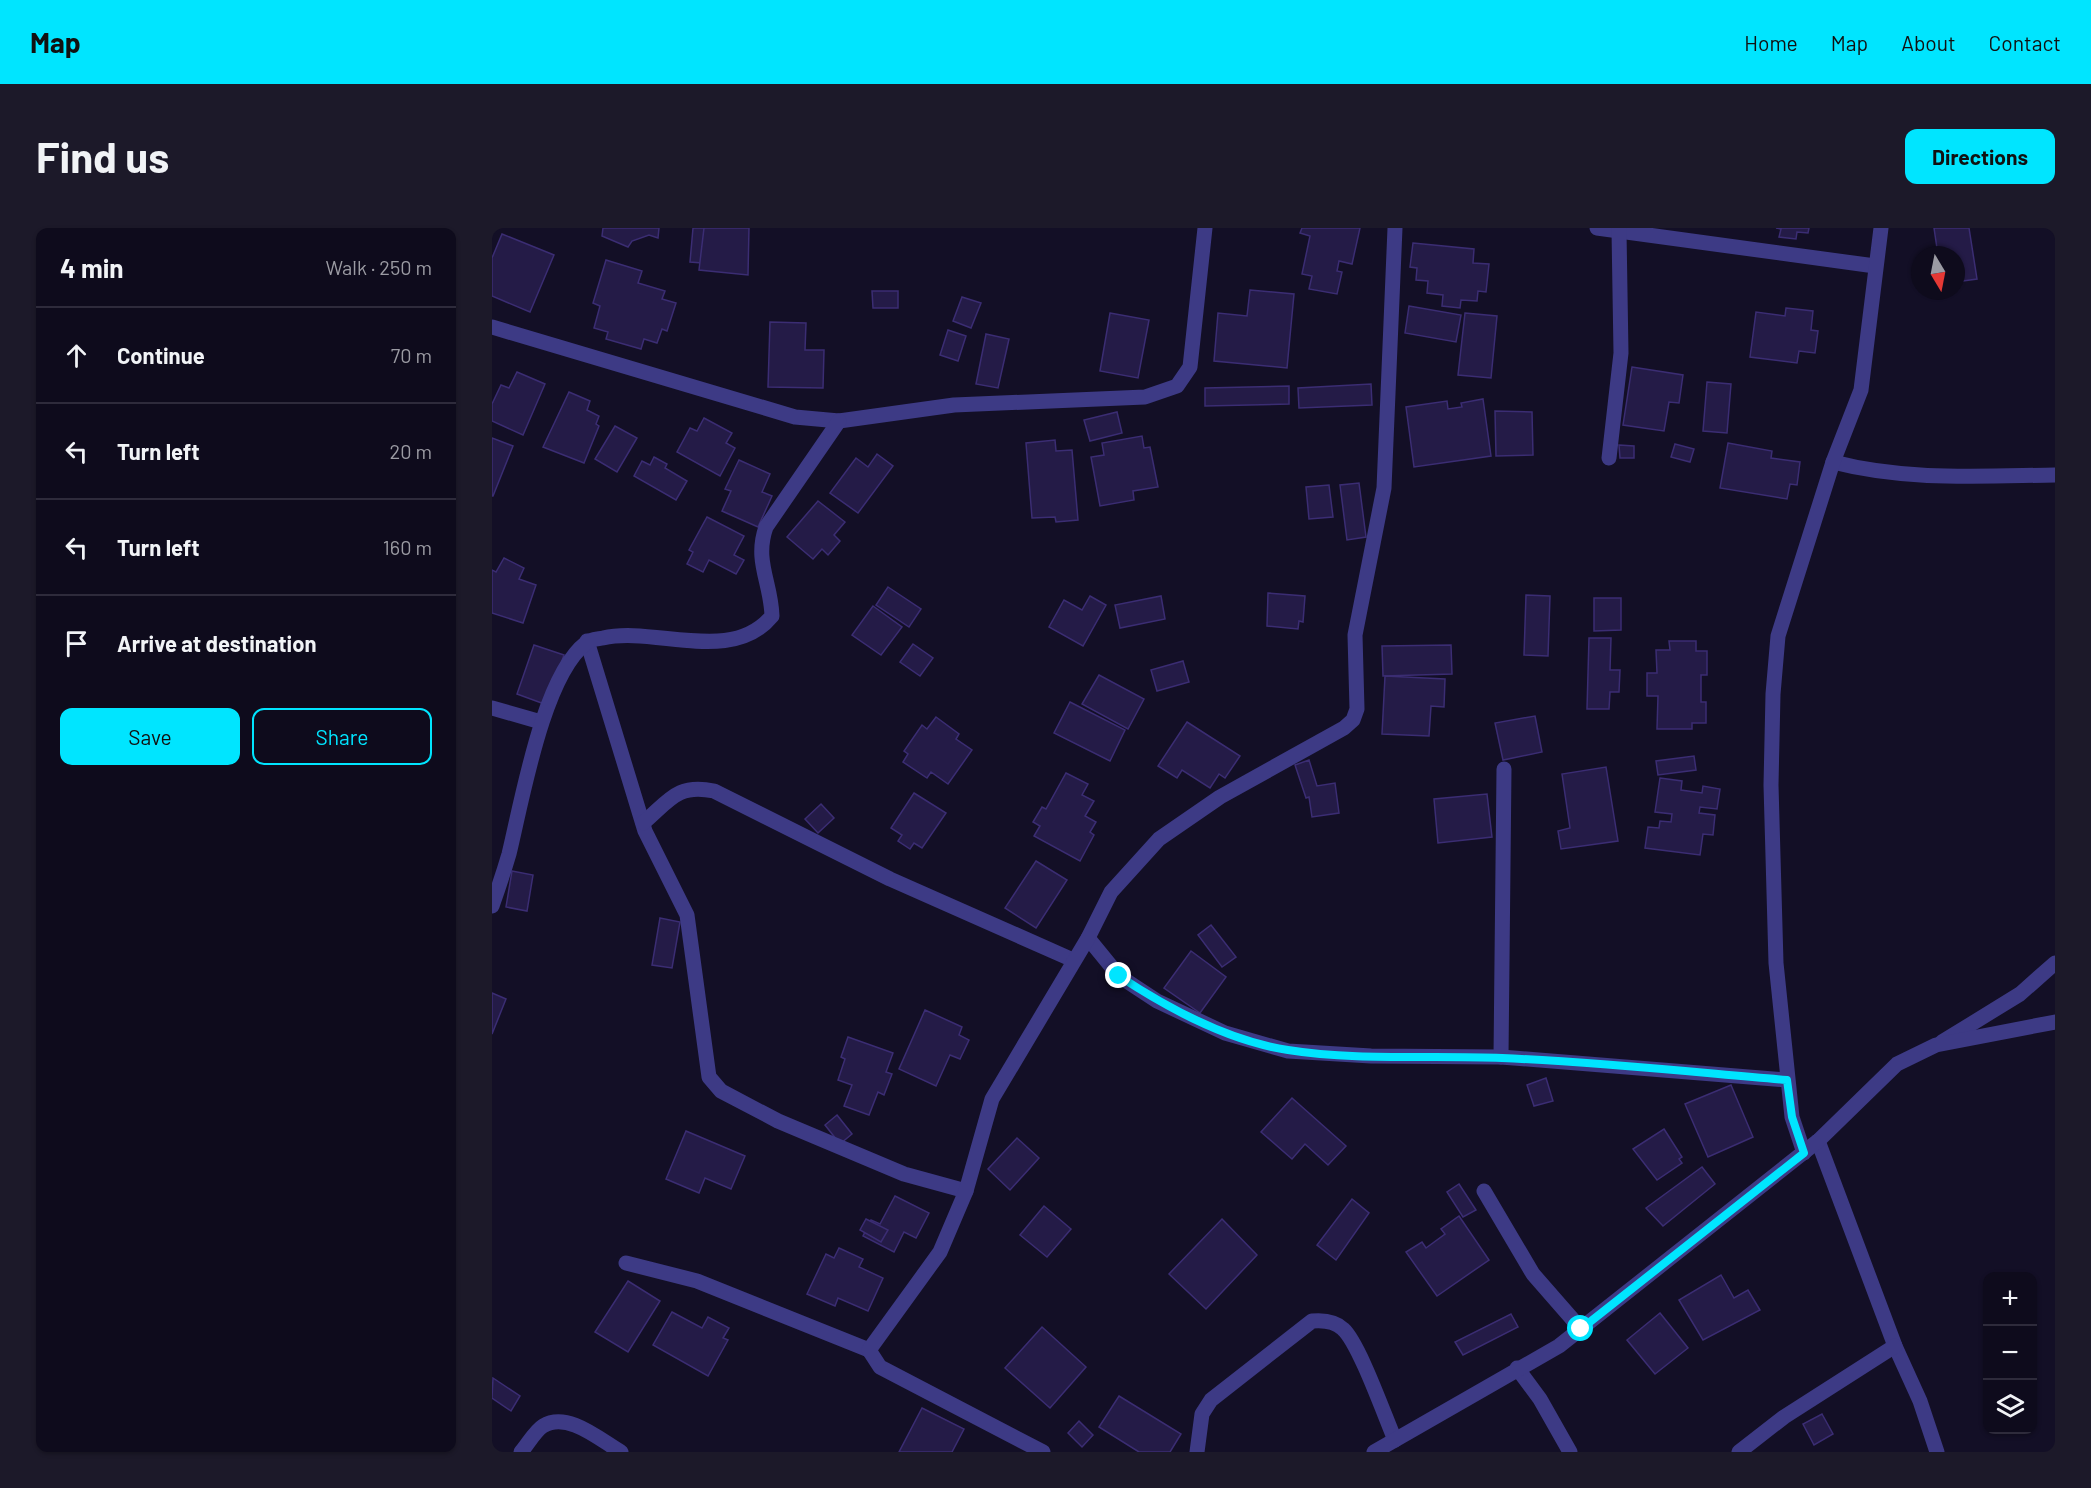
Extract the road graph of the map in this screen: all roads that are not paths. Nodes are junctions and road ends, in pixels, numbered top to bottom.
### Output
1 (1205, 228) edge
2 (1395, 228) edge
3 (1597, 228) edge
4 (1881, 228) edge
5 (1619, 231) junction
6 (1875, 266) junction
7 (492, 327) edge
8 (839, 421) junction
9 (1609, 458) dead end
10 (1833, 462) junction
11 (2055, 475) edge
12 (587, 641) junction
13 (492, 708) edge
14 (541, 722) junction
15 (1504, 768) dead end
16 (643, 823) junction
17 (492, 906) edge
18 (1088, 938) junction
19 (1073, 960) junction
20 (2055, 963) edge
21 (2055, 1022) edge
22 (1936, 1045) junction
23 (1501, 1058) junction
24 (1787, 1080) junction
25 (1818, 1141) junction
26 (1804, 1153) junction
27 (966, 1191) junction
28 (1484, 1191) dead end
29 (626, 1263) dead end
30 (1581, 1329) junction
31 (1895, 1346) junction
32 (870, 1350) junction
33 (1518, 1368) junction
34 (1395, 1440) junction
35 (521, 1452) edge
36 (621, 1452) edge
37 (1043, 1452) edge
38 (1197, 1452) edge
39 (1374, 1452) edge
40 (1570, 1452) edge
41 (1739, 1452) edge
42 (1937, 1452) edge

1 - 8 street
2 - 18 street
3 - 5 street
4 - 6 street
5 - 6 street
5 - 9 street
6 - 10 street
7 - 8 street
8 - 12 street
10 - 11 street
10 - 24 street
12 - 14 street
12 - 16 street
13 - 14 street
14 - 17 street
15 - 23 street
16 - 19 street
16 - 27 street
18 - 19 street
18 - 23 street
19 - 27 street
20 - 22 street
21 - 22 street
22 - 25 street
23 - 24 street
24 - 26 street
25 - 26 street
25 - 31 street
26 - 30 street
27 - 32 street
28 - 30 street
29 - 32 street
30 - 33 street
31 - 41 street
31 - 42 street
32 - 37 street
33 - 34 street
33 - 40 street
34 - 38 street
34 - 39 street
35 - 36 street

